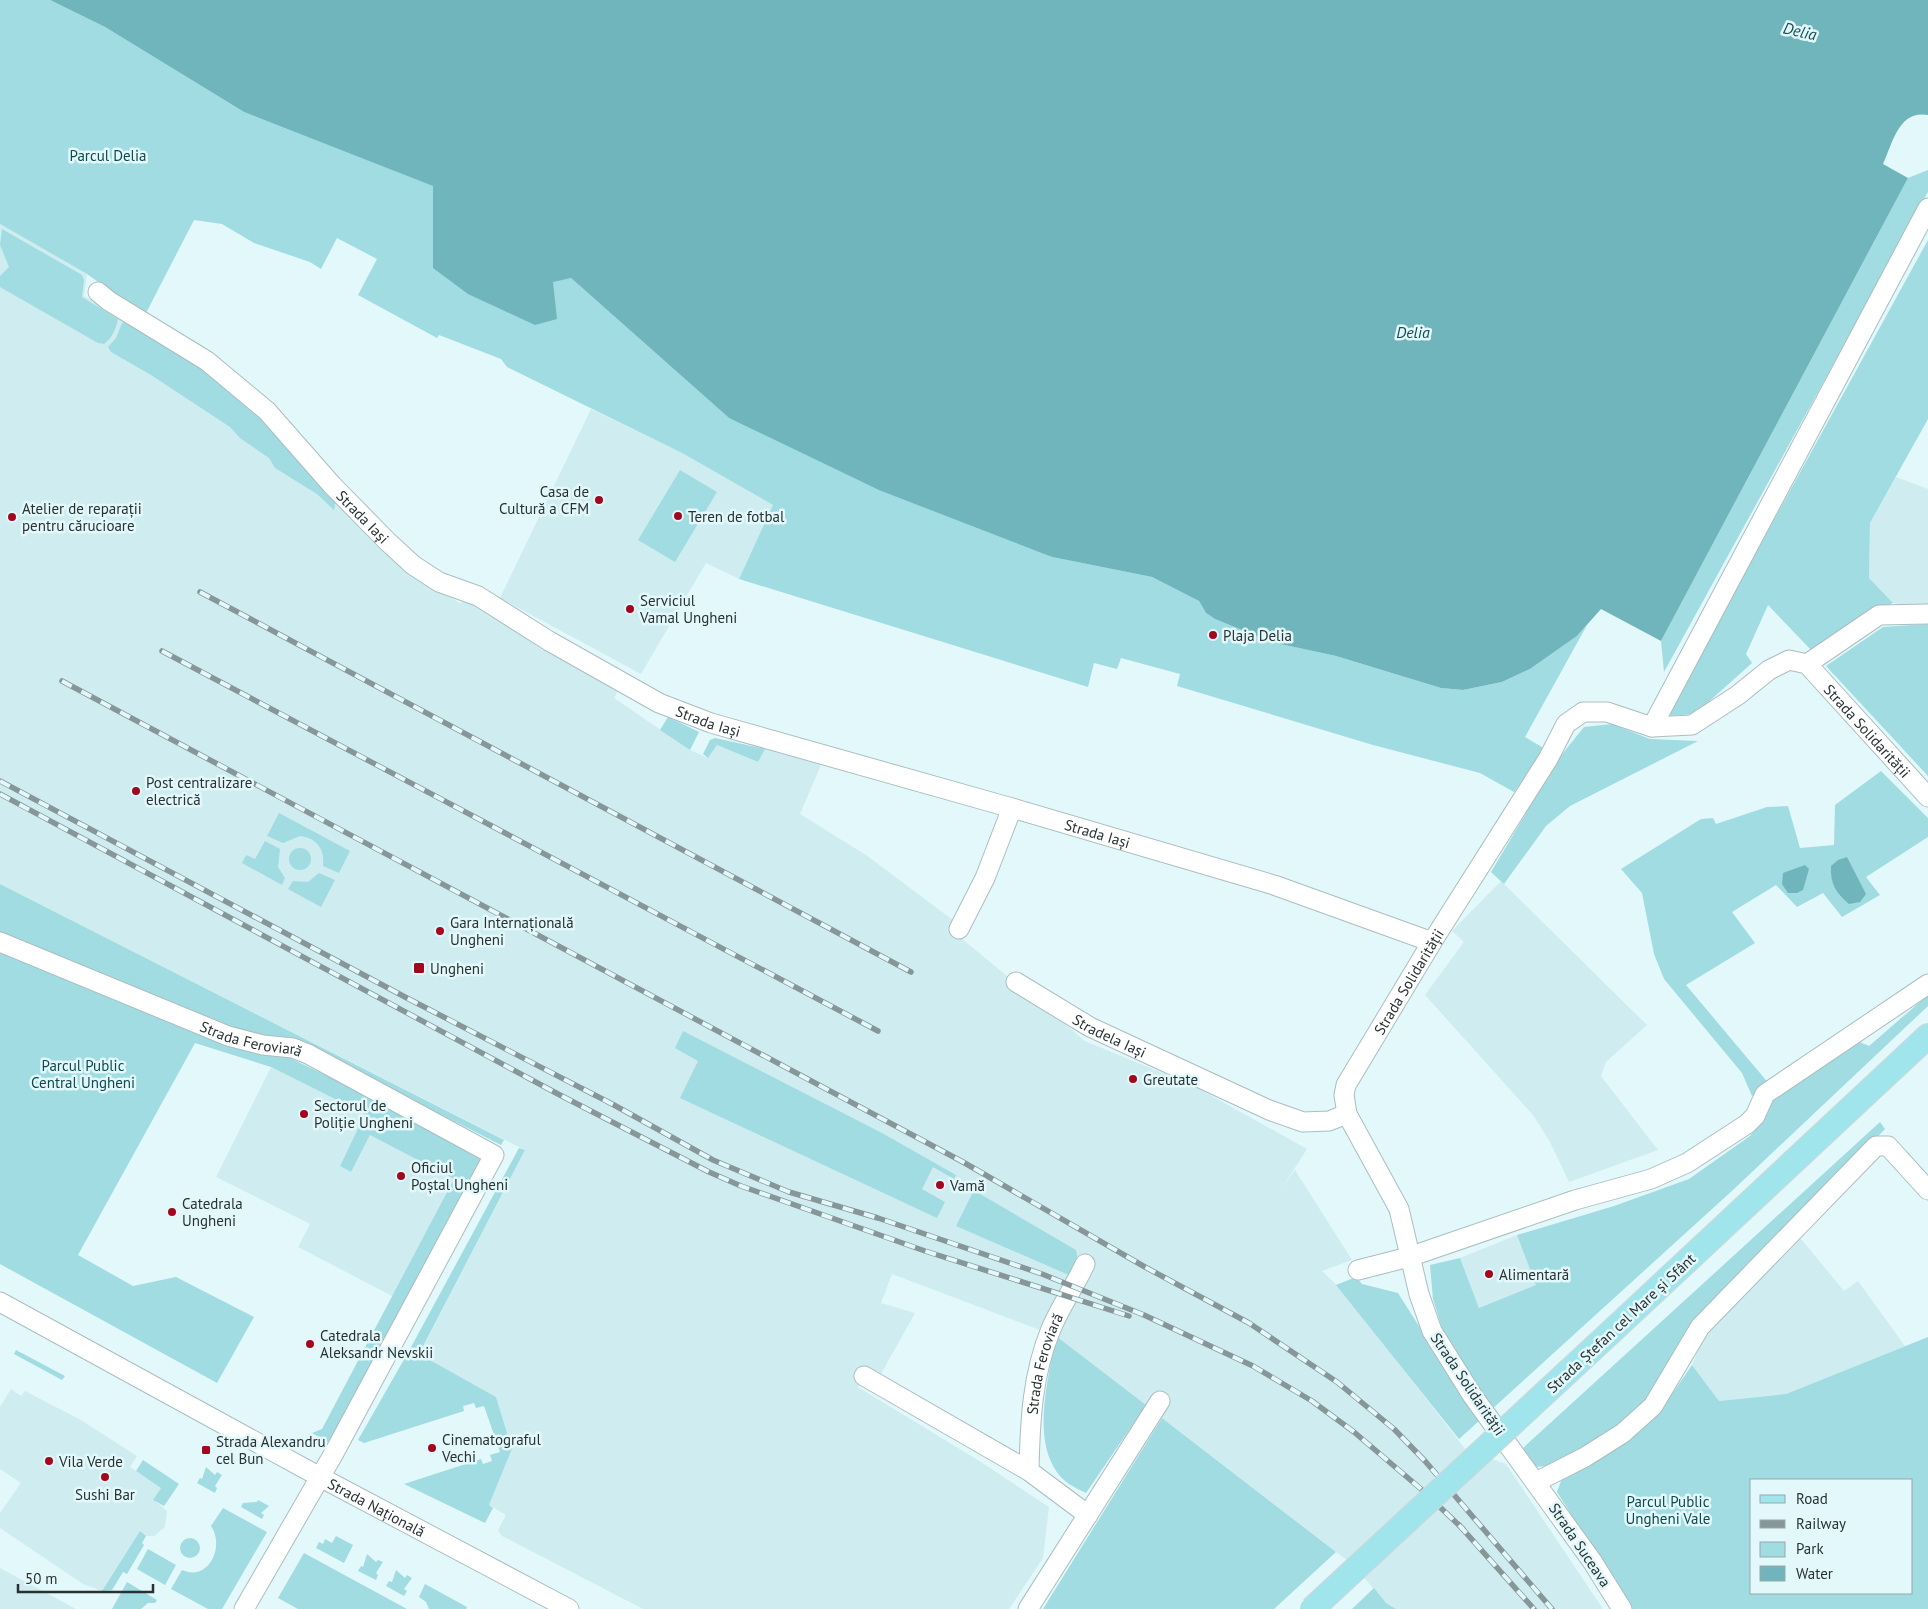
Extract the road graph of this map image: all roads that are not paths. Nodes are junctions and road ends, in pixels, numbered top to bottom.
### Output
1 (1928, 208) edge
2 (98, 292) dead end
3 (1928, 614) edge
4 (1807, 664) junction
5 (1652, 727) junction
6 (1928, 797) edge
7 (1012, 808) junction
8 (959, 929) dead end
9 (0, 942) edge
10 (1432, 942) junction
11 (1016, 982) dead end
12 (1928, 984) edge
13 (1928, 1036) edge
14 (1347, 1114) junction
15 (1928, 1190) edge
16 (1409, 1257) junction
17 (1085, 1264) dead end
18 (1358, 1270) dead end
19 (0, 1302) edge
20 (864, 1376) dead end
21 (1160, 1401) dead end
22 (1029, 1471) junction
23 (320, 1477) junction
24 (1536, 1482) junction
25 (1088, 1515) junction
26 (244, 1609) edge
27 (569, 1609) edge
28 (1028, 1609) edge
29 (1312, 1609) edge
30 (1622, 1609) edge

1 - 5 street
2 - 7 street, Strada Iași
3 - 4 street
4 - 5 street, Strada Solidarității
4 - 6 street, Strada Solidarității
5 - 10 street, Strada Solidarității
7 - 8 street
7 - 10 street, Strada Iași
9 - 23 street, Strada Feroviară
10 - 14 street, Strada Solidarității
11 - 14 street, Stradela Iași
12 - 16 street
13 - 29 main road, Strada Ștefan cel Mare și Sfânt, bridge
14 - 16 street, Strada Solidarității
15 - 24 street
16 - 18 street
16 - 24 street, Strada Solidarității
17 - 22 street, Strada Feroviară
19 - 23 street, Strada Națională
20 - 22 street
21 - 25 street
22 - 25 street
23 - 26 street
23 - 27 street, Strada Națională
24 - 30 street, Strada Suceava
25 - 28 street

